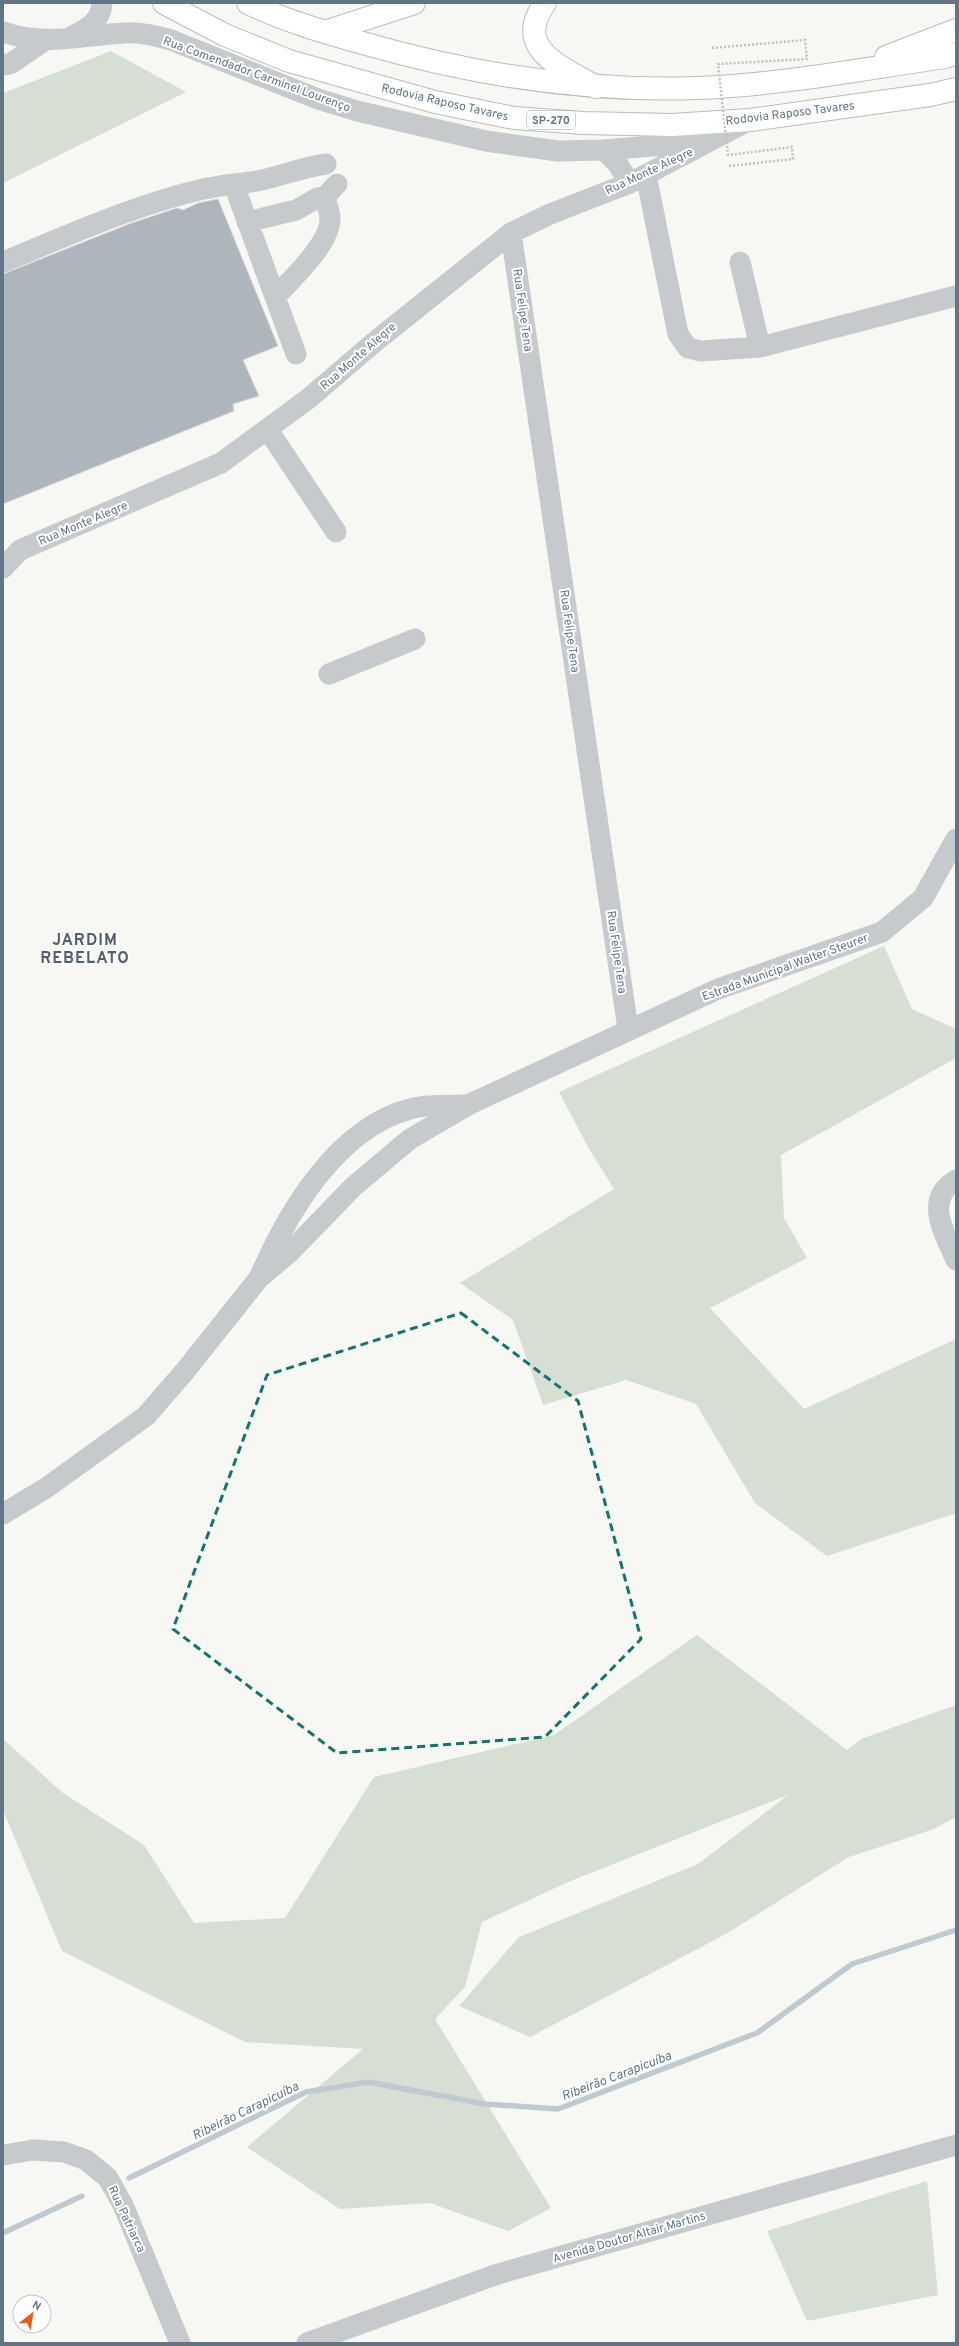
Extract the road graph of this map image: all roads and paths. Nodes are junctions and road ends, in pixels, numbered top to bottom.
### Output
1 (102, 3) edge
2 (164, 3) edge
3 (248, 3) edge
4 (414, 3) edge
5 (545, 3) edge
6 (956, 30) edge
7 (3, 32) edge
8 (325, 32) junction
9 (55, 40) junction
10 (712, 48) dead end
11 (956, 54) edge
12 (3, 65) edge
13 (848, 71) junction
14 (596, 87) junction
15 (956, 89) edge
16 (750, 120) junction
17 (712, 141) junction
18 (604, 150) junction
19 (326, 164) dead end
20 (729, 166) dead end
21 (638, 179) junction
22 (234, 185) junction
23 (248, 222) junction
24 (511, 233) junction
25 (3, 262) edge
26 (740, 262) dead end
27 (956, 296) edge
28 (275, 297) junction
29 (760, 347) junction
30 (296, 354) dead end
31 (268, 430) junction
32 (336, 532) dead end
33 (3, 568) edge
34 (415, 639) dead end
35 (329, 674) dead end
36 (956, 839) edge
37 (628, 1029) junction
38 (470, 1104) junction
39 (956, 1180) edge
40 (956, 1260) edge
41 (259, 1278) junction
42 (6, 1505) edge
43 (956, 2145) edge
44 (3, 2155) edge
45 (180, 2343) edge
46 (307, 2343) edge

1 - 9 street
2 - 16 main road, Rodovia Raposo Tavares / SP-270
3 - 8 main road
4 - 8 main road
5 - 14 main road
6 - 13 main road
7 - 9 street, Rua Comendador Carminel Lourenço
8 - 14 main road
9 - 12 street
9 - 18 street, Rua Comendador Carminel Lourenço
10 - 20 path, bridge
11 - 13 main road
13 - 14 main road
15 - 16 main road, Rodovia Raposo Tavares / SP-270
16 - 17 street, Rua Monte Alegre
17 - 18 street, Rua Comendador Carminel Lourenço
17 - 21 street, Rua Monte Alegre
18 - 21 street
19 - 22 street
21 - 24 street, Rua Monte Alegre
21 - 29 street
22 - 23 street
22 - 25 street
23 - 28 street
23 - 28 street
24 - 31 street, Rua Monte Alegre
24 - 37 street, Rua Felipe Tena
26 - 29 street
27 - 29 street
28 - 30 street
31 - 32 street
31 - 33 street, Rua Monte Alegre
34 - 35 street
36 - 37 street, Estrada Municipal Walter Steurer
37 - 38 street, Estrada Municipal Walter Steurer
38 - 41 street, Estrada Municipal Walter Steurer
38 - 41 street, Estrada Municipal Walter Steurer
39 - 40 street
41 - 42 street, Estrada Municipal Walter Steurer
43 - 46 street, Avenida Doutor Altair Martins
44 - 45 street, Rua Patriarca

